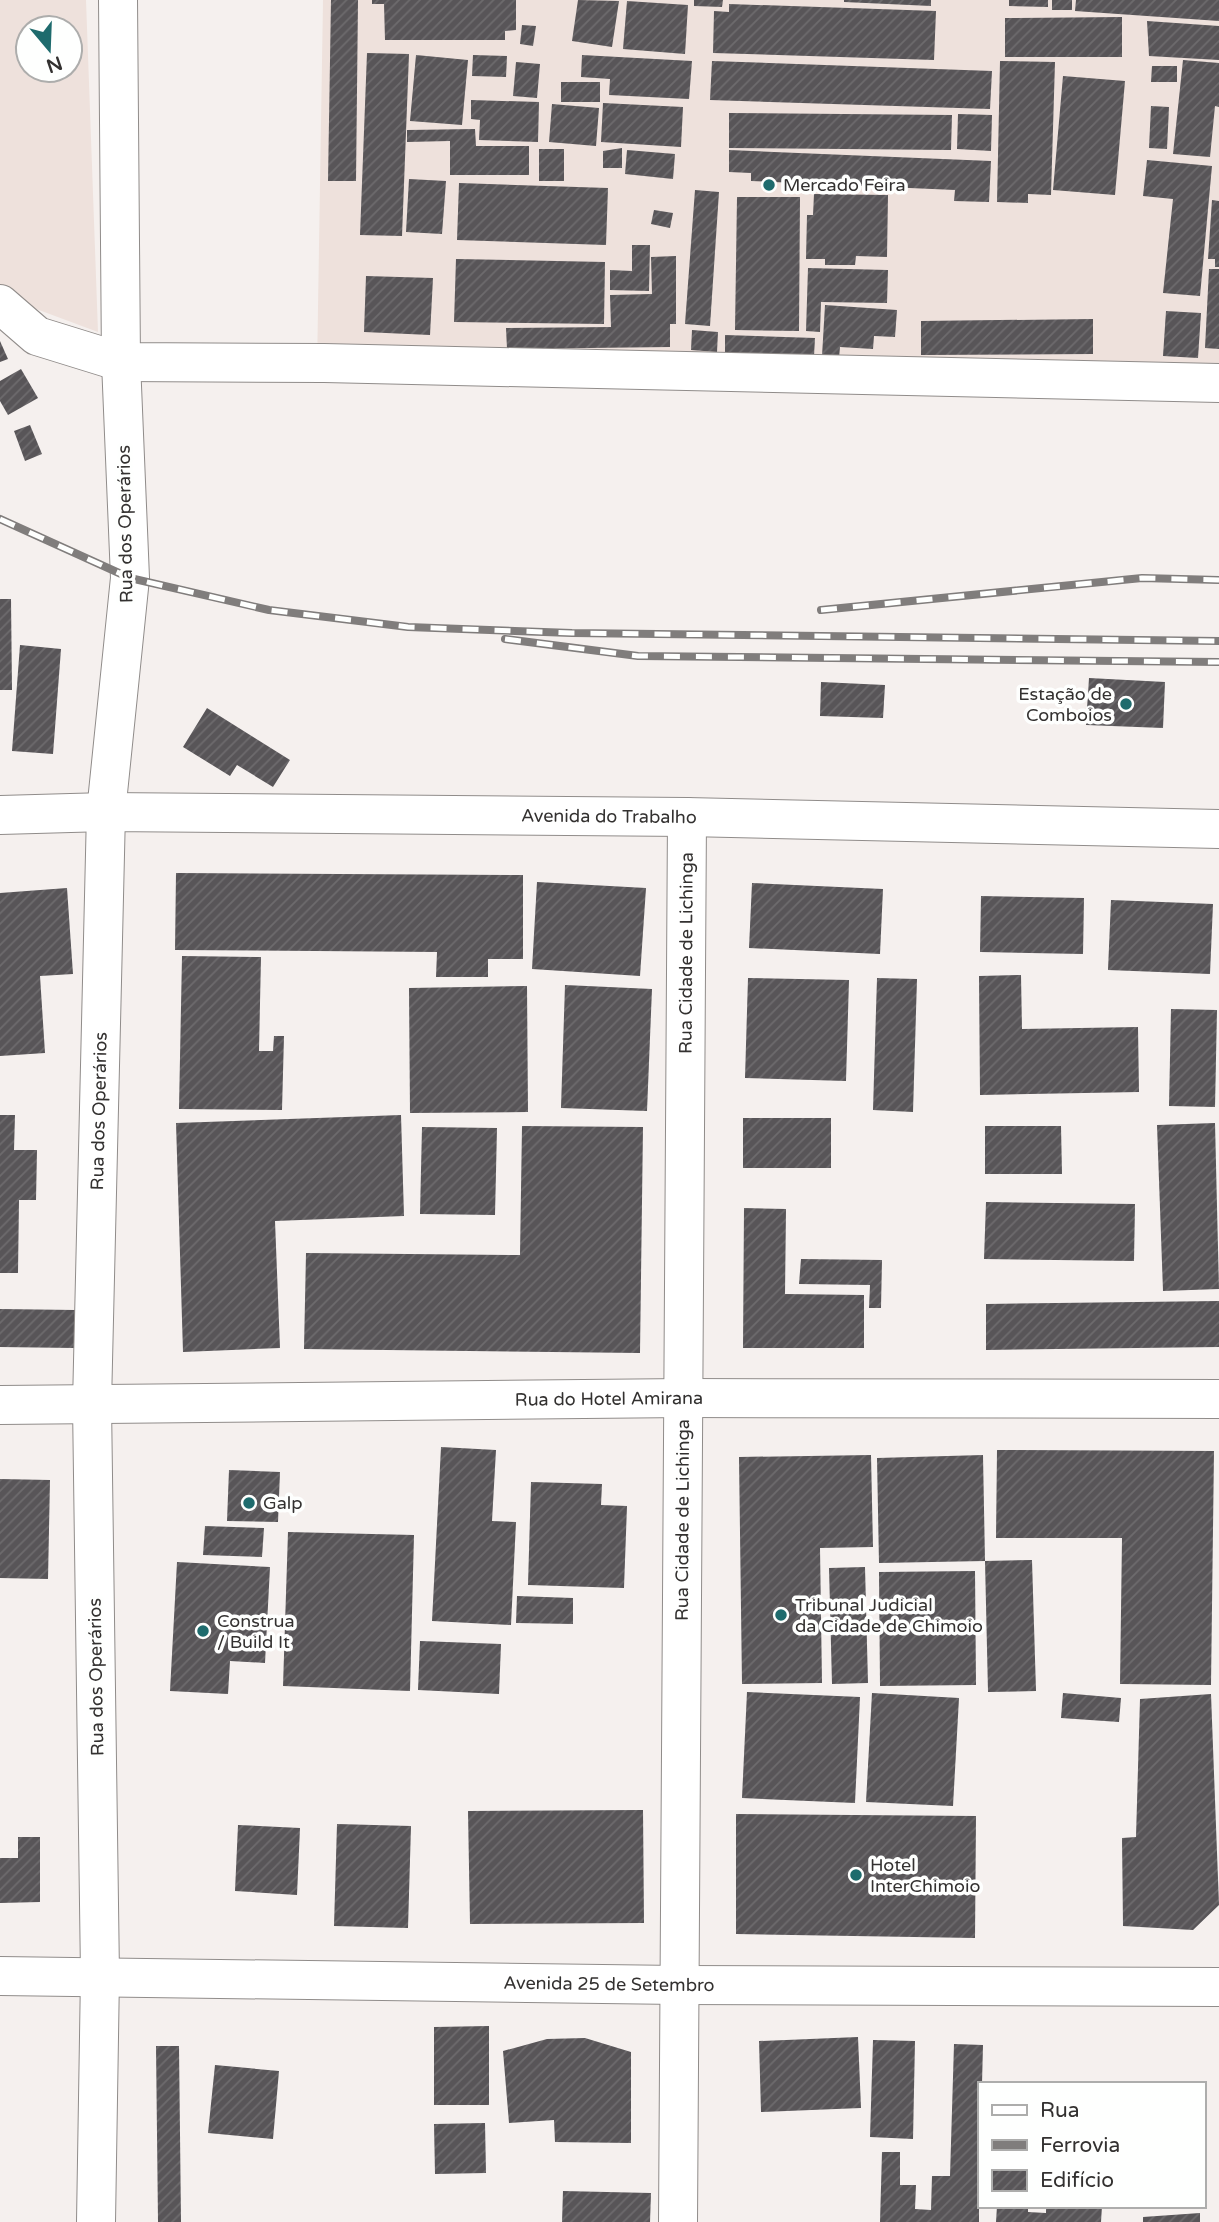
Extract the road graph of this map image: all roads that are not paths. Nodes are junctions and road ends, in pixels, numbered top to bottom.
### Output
1 (118, 0) edge
2 (0, 304) edge
3 (121, 362) junction
4 (1219, 383) edge
5 (106, 812) junction
6 (0, 815) edge
7 (687, 817) junction
8 (1219, 829) edge
9 (685, 1398) junction
10 (1219, 1399) edge
11 (92, 1404) junction
12 (0, 1405) edge
13 (100, 1975) junction
14 (0, 1976) edge
15 (678, 1985) junction
16 (1219, 1987) edge
17 (96, 2222) edge
18 (678, 2222) edge

1 - 3 street, Rua dos Operários
2 - 3 street
3 - 4 street
3 - 5 street, Rua dos Operários
5 - 6 street, Avenida do Trabalho
5 - 7 street, Avenida do Trabalho
5 - 11 street, Rua dos Operários
7 - 8 street, Avenida do Trabalho
7 - 9 street, Rua Cidade de Lichinga
9 - 10 street, Rua do Hotel Amirana
9 - 11 street, Rua do Hotel Amirana
9 - 15 street, Rua Cidade de Lichinga
11 - 12 street, Rua do Hotel Amirana
11 - 13 street, Rua dos Operários
13 - 14 street, Avenida 25 de Setembro
13 - 15 street, Avenida 25 de Setembro
13 - 17 street, Rua dos Operários
15 - 16 street, Avenida 25 de Setembro
15 - 18 street, Rua Cidade de Lichinga

